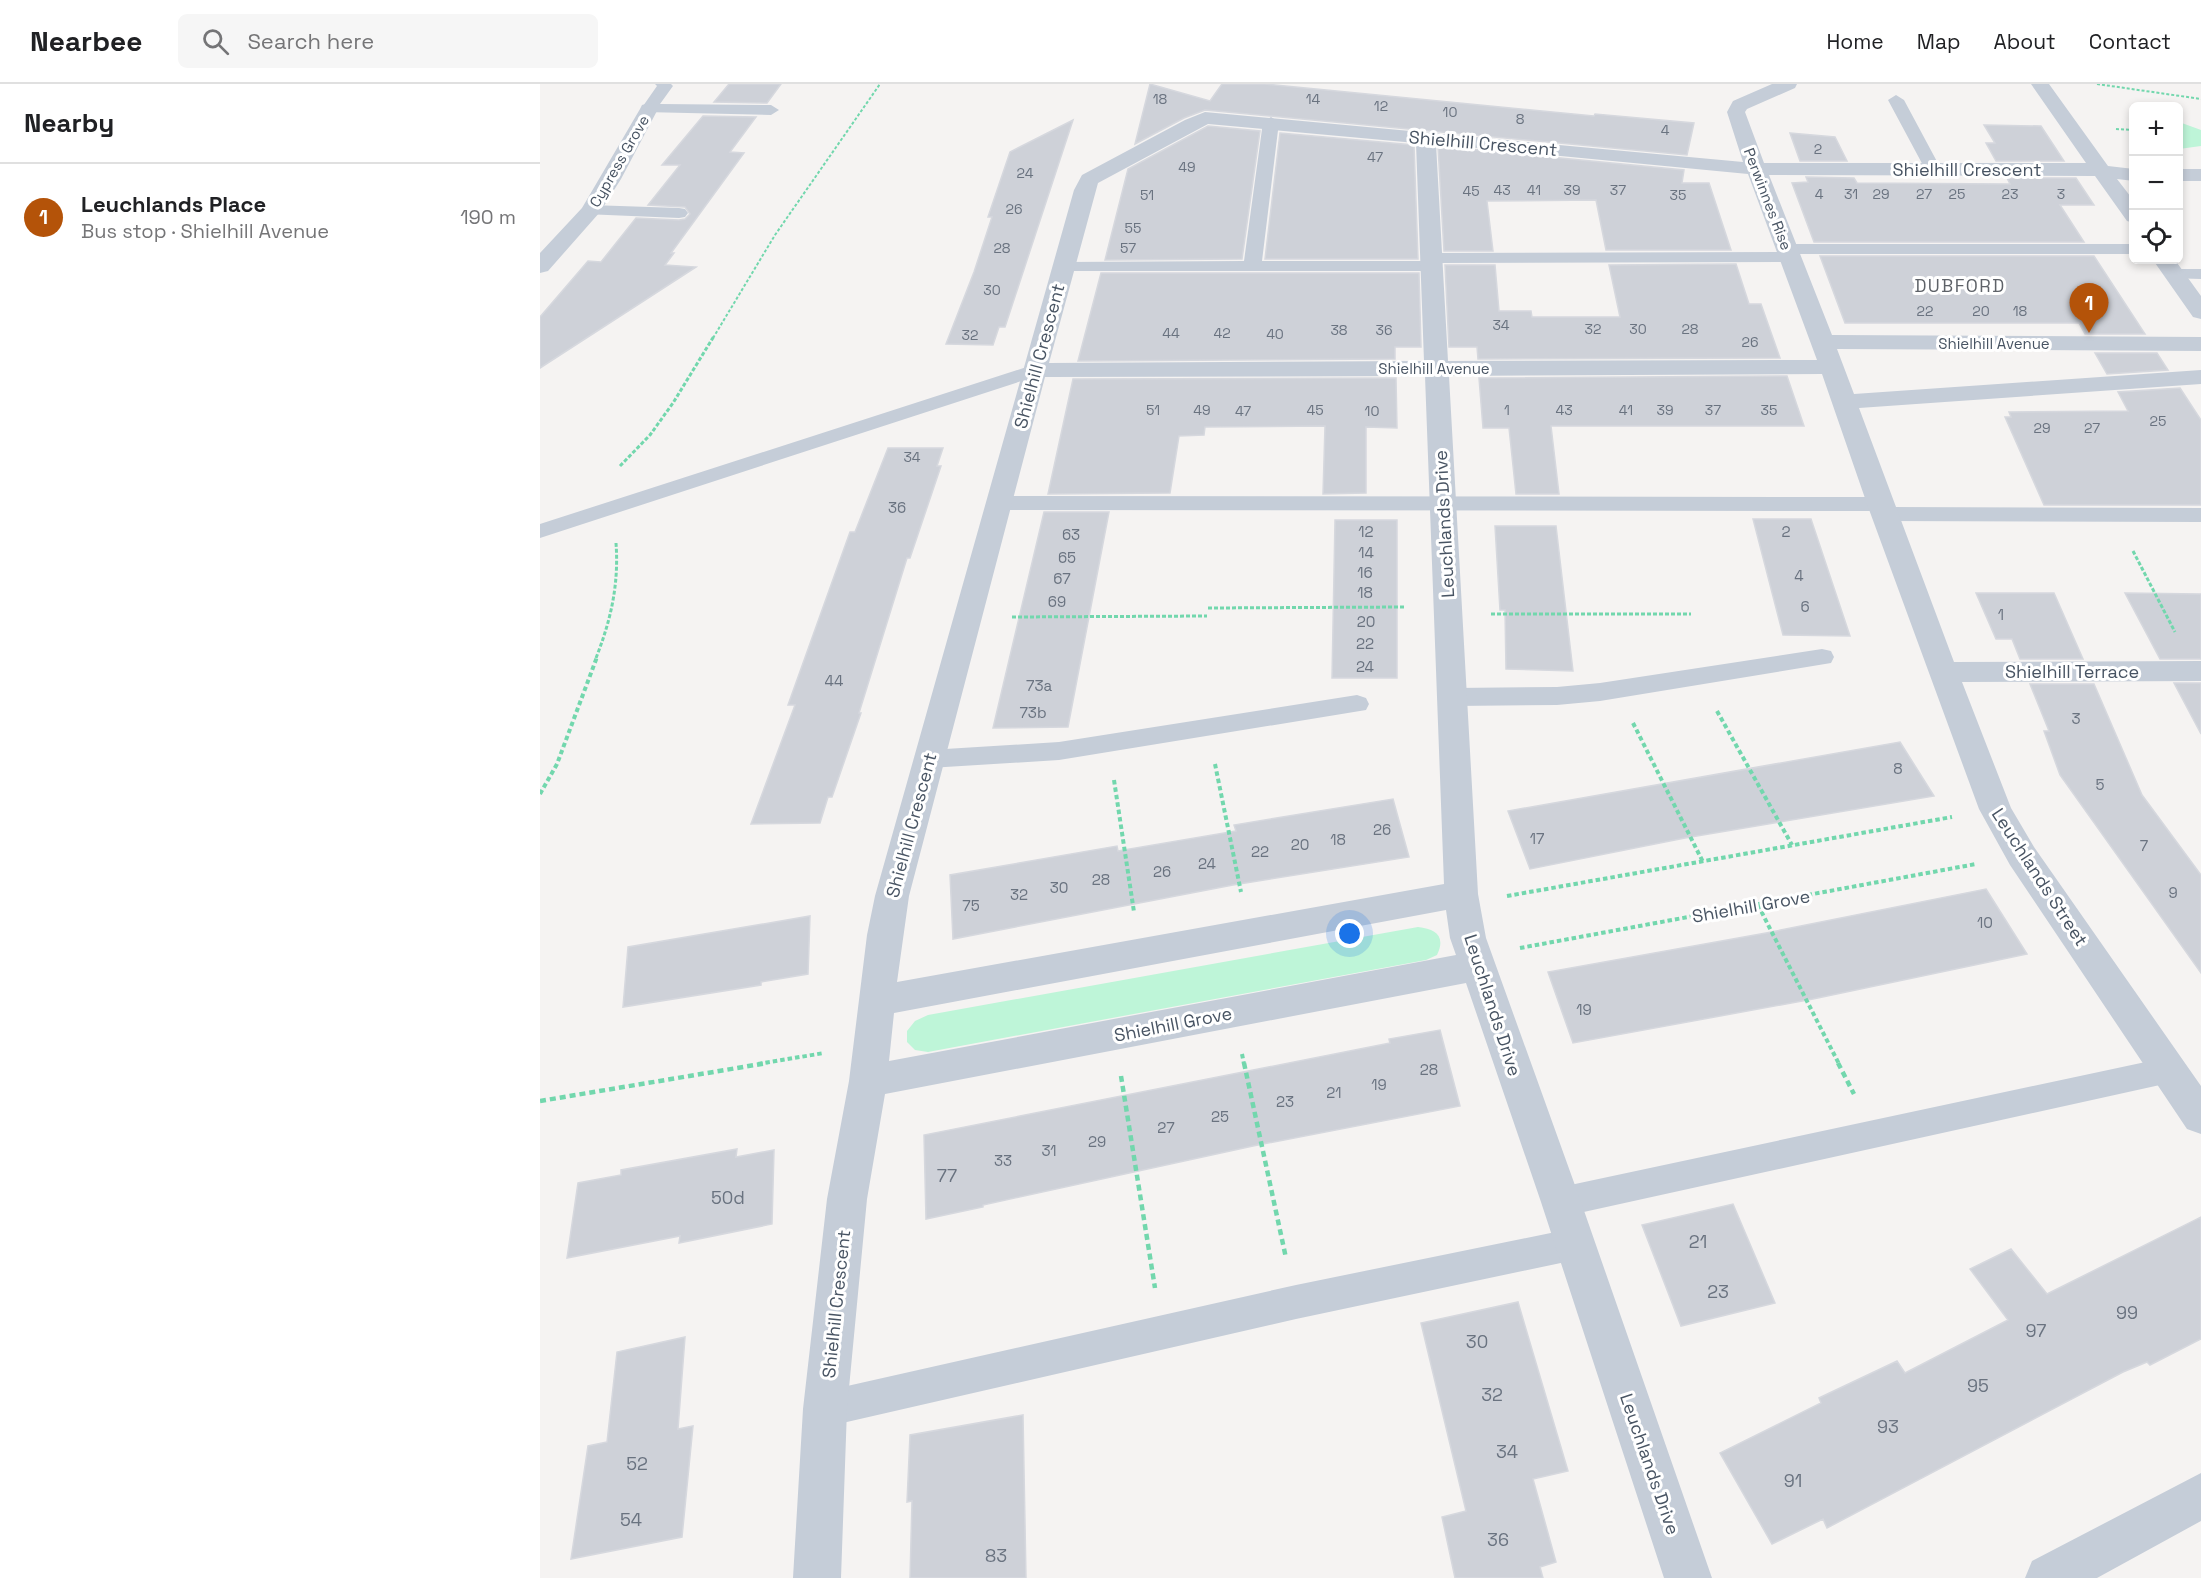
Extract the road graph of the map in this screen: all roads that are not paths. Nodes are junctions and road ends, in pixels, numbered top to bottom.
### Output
1 (663, 84) edge
2 (1788, 84) edge
3 (2040, 84) edge
4 (1896, 100) dead end
5 (649, 109) junction
6 (771, 110) dead end
7 (1271, 122) junction
8 (1426, 138) junction
9 (1757, 169) junction
10 (1934, 169) junction
11 (2101, 171) junction
12 (2129, 174) edge
13 (2183, 175) edge
14 (2201, 175) edge
15 (590, 210) junction
16 (2129, 211) edge
17 (679, 213) dead end
18 (2129, 249) edge
19 (1789, 253) junction
20 (1431, 262) junction
21 (1252, 266) junction
22 (540, 267) edge
23 (1064, 267) junction
24 (2169, 267) edge
25 (2201, 274) edge
26 (2201, 312) edge
27 (1823, 342) junction
28 (2201, 344) edge
29 (1832, 367) junction
30 (1436, 368) junction
31 (1036, 370) junction
32 (2201, 377) edge
33 (1844, 402) junction
34 (998, 503) junction
35 (1442, 503) junction
36 (1882, 509) junction
37 (2201, 515) edge
38 (540, 531) edge
39 (1822, 657) dead end
40 (2198, 671) edge
41 (1943, 672) junction
42 (1454, 697) junction
43 (1357, 704) dead end
44 (928, 759) junction
45 (1479, 896) junction
46 (1494, 958) junction
47 (877, 1001) junction
48 (2169, 1070) junction
49 (868, 1081) junction
50 (2201, 1117) edge
51 (1561, 1202) junction
52 (1575, 1244) junction
53 (825, 1409) junction
54 (2201, 1496) edge
55 (817, 1578) edge
56 (1688, 1578) edge
57 (2049, 1578) edge

1 - 5 lane
2 - 9 street, Perwinnes Rise
3 - 11 street
4 - 10 lane
5 - 6 lane
5 - 15 street, Cypress Grove
7 - 8 street, Shielhill Crescent
7 - 21 lane
7 - 23 street, Shielhill Crescent
8 - 9 street, Shielhill Crescent
8 - 20 street, Leuchlands Drive
9 - 10 street, Shielhill Crescent
9 - 19 street, Perwinnes Rise
10 - 11 street, Shielhill Crescent
11 - 12 street, Shielhill Crescent
11 - 16 street
13 - 14 street
15 - 17 lane
15 - 22 street, Cypress Grove
18 - 19 lane
19 - 20 lane
19 - 27 street, Perwinnes Rise
20 - 21 lane
20 - 30 street, Leuchlands Drive
21 - 23 lane
23 - 31 street, Shielhill Crescent
24 - 25 lane
24 - 26 street
27 - 28 street, Shielhill Avenue
27 - 29 street, Perwinnes Rise
29 - 30 street, Shielhill Avenue
29 - 33 street, Perwinnes Rise
30 - 31 street, Shielhill Avenue
30 - 35 street, Leuchlands Drive
31 - 34 street, Shielhill Crescent
31 - 38 lane
32 - 33 street
33 - 36 street, Leuchlands Street
34 - 35 lane
34 - 44 street, Shielhill Crescent
35 - 36 lane
35 - 42 street, Leuchlands Drive
36 - 37 lane
36 - 41 street, Leuchlands Street
39 - 42 lane
40 - 41 street, Shielhill Terrace
41 - 48 street, Leuchlands Street
42 - 45 street, Leuchlands Drive
43 - 44 lane
44 - 47 street, Shielhill Crescent
45 - 46 street, Leuchlands Drive
45 - 47 street
46 - 49 street, Shielhill Grove
46 - 51 street, Leuchlands Drive
47 - 49 street, Shielhill Crescent
48 - 50 street, Leuchlands Street
48 - 51 lane
49 - 53 street, Shielhill Crescent
51 - 52 street, Leuchlands Drive
52 - 53 lane
52 - 56 street, Leuchlands Drive
53 - 55 street, Shielhill Crescent
54 - 57 street

